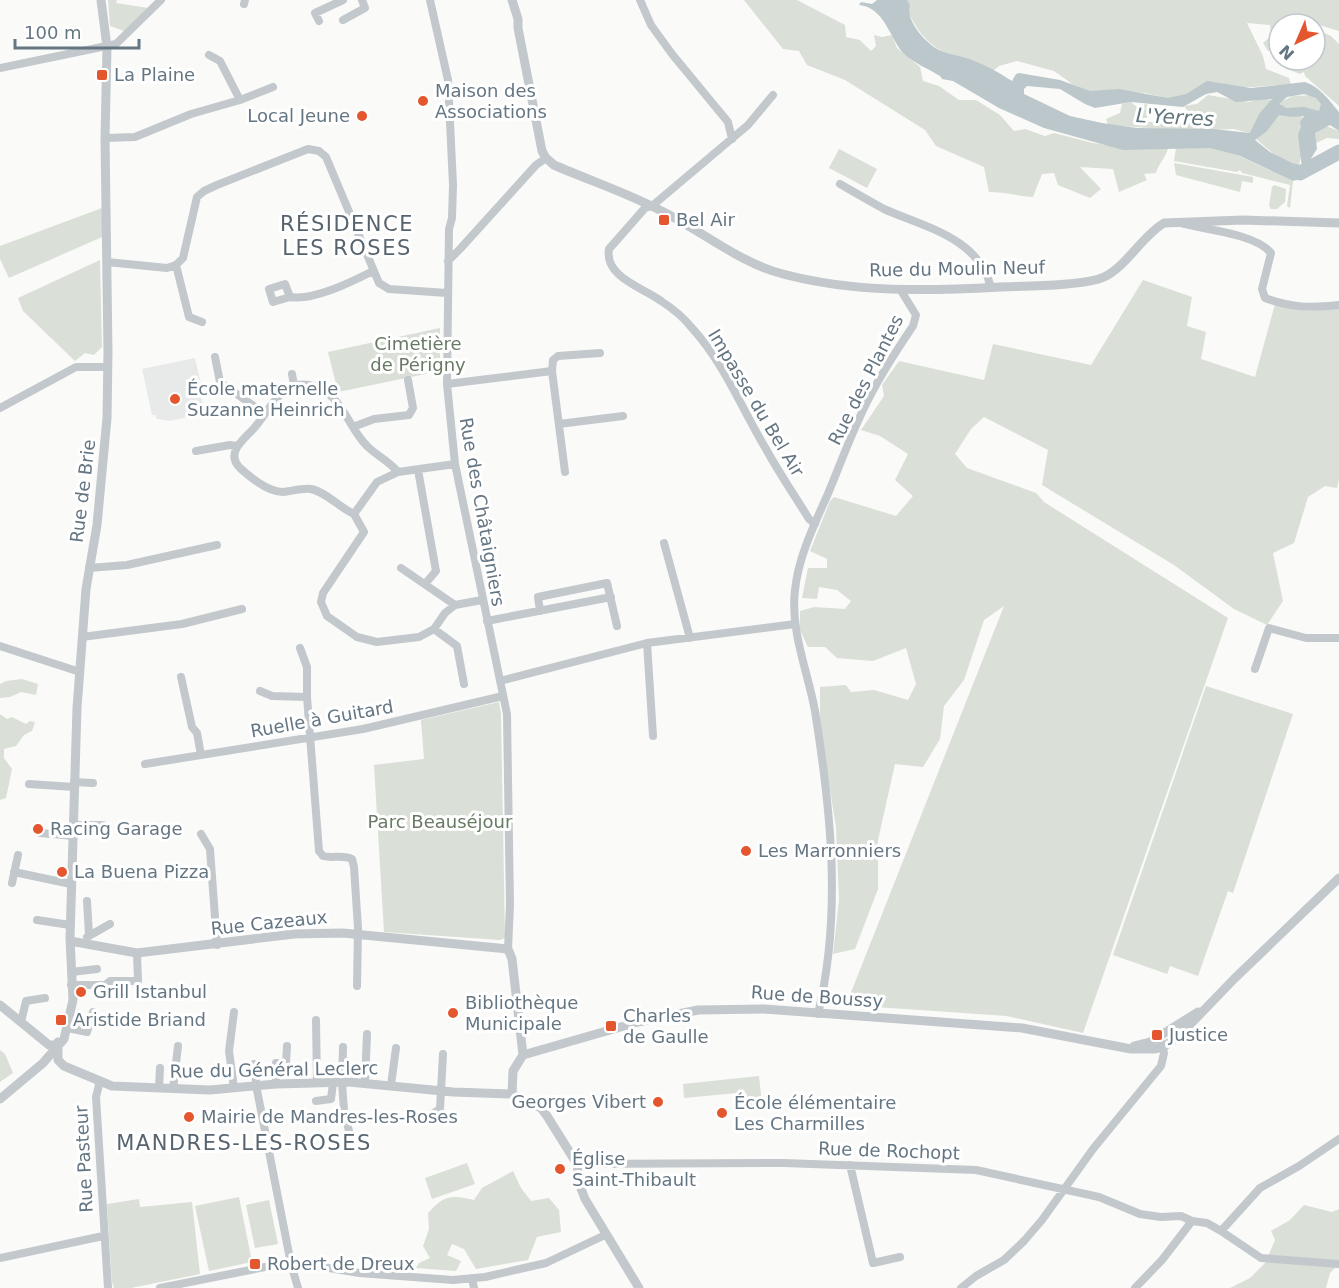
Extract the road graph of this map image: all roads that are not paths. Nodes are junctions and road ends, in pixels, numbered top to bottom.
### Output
1 (101, 0) edge
2 (161, 0) edge
3 (343, 0) edge
4 (362, 0) edge
5 (430, 0) edge
6 (512, 0) edge
7 (640, 0) edge
8 (343, 20) dead end
9 (319, 21) dead end
10 (107, 47) junction
11 (209, 55) dead end
12 (0, 68) edge
13 (273, 87) dead end
14 (773, 95) dead end
15 (240, 100) junction
16 (105, 138) junction
17 (732, 139) junction
18 (546, 158) junction
19 (840, 184) dead end
20 (652, 206) junction
21 (1174, 222) junction
22 (1339, 223) edge
23 (448, 261) junction
24 (107, 262) junction
25 (176, 265) junction
26 (373, 272) junction
27 (991, 288) junction
28 (900, 289) junction
29 (447, 292) junction
30 (290, 297) dead end
31 (1339, 305) edge
32 (202, 322) dead end
33 (600, 353) dead end
34 (215, 357) dead end
35 (108, 367) junction
36 (552, 371) junction
37 (292, 374) dead end
38 (408, 380) dead end
39 (447, 384) junction
40 (294, 385) junction
41 (0, 408) edge
42 (265, 414) junction
43 (623, 416) dead end
44 (559, 424) junction
45 (353, 427) junction
46 (237, 446) junction
47 (196, 451) dead end
48 (455, 464) junction
49 (418, 470) junction
50 (398, 472) junction
51 (565, 472) dead end
52 (354, 514) junction
53 (815, 524) junction
54 (664, 543) dead end
55 (217, 545) dead end
56 (89, 568) junction
57 (401, 568) dead end
58 (425, 584) junction
59 (611, 597) junction
60 (482, 600) junction
61 (455, 604) junction
62 (242, 609) dead end
63 (540, 611) junction
64 (487, 621) junction
65 (795, 624) junction
66 (617, 626) dead end
67 (434, 629) junction
68 (82, 637) junction
69 (690, 638) junction
70 (1339, 638) edge
71 (648, 643) junction
72 (0, 646) edge
73 (300, 648) dead end
74 (1255, 669) dead end
75 (80, 672) junction
76 (181, 677) dead end
77 (500, 681) junction
78 (464, 684) dead end
79 (260, 691) dead end
80 (503, 696) junction
81 (307, 697) junction
82 (653, 736) dead end
83 (311, 737) junction
84 (201, 755) junction
85 (146, 764) dead end
86 (93, 783) dead end
87 (29, 784) dead end
88 (74, 784) junction
89 (74, 825) junction
90 (103, 825) dead end
91 (40, 833) dead end
92 (201, 834) dead end
93 (74, 836) junction
94 (18, 855) dead end
95 (14, 872) junction
96 (1339, 878) edge
97 (12, 883) dead end
98 (71, 884) junction
99 (87, 901) dead end
100 (37, 920) dead end
101 (110, 924) dead end
102 (70, 925) junction
103 (358, 934) junction
104 (89, 935) junction
105 (70, 941) junction
106 (83, 943) junction
107 (217, 945) junction
108 (508, 949) junction
109 (137, 953) junction
110 (97, 969) dead end
111 (71, 972) junction
112 (71, 985) junction
113 (357, 986) dead end
114 (45, 998) dead end
115 (0, 1005) edge
116 (1208, 1006) junction
117 (93, 1012) dead end
118 (234, 1012) dead end
119 (818, 1014) junction
120 (316, 1020) dead end
121 (21, 1022) junction
122 (68, 1028) junction
123 (367, 1034) dead end
124 (1159, 1037) junction
125 (57, 1045) junction
126 (1113, 1045) junction
127 (178, 1046) dead end
128 (287, 1046) dead end
129 (343, 1047) dead end
130 (1163, 1047) junction
131 (396, 1048) dead end
132 (443, 1053) dead end
133 (523, 1055) junction
134 (254, 1064) dead end
135 (160, 1068) dead end
136 (100, 1081) junction
137 (317, 1083) junction
138 (338, 1083) junction
139 (365, 1083) junction
140 (276, 1084) junction
141 (392, 1085) junction
142 (256, 1086) junction
143 (159, 1088) junction
144 (234, 1088) junction
145 (173, 1089) junction
146 (441, 1091) junction
147 (512, 1094) junction
148 (0, 1099) edge
149 (316, 1101) dead end
150 (429, 1116) dead end
151 (1339, 1139) edge
152 (354, 1148) dead end
153 (577, 1164) junction
154 (850, 1165) junction
155 (1063, 1190) junction
156 (1192, 1221) junction
157 (1221, 1231) junction
158 (605, 1235) junction
159 (103, 1236) junction
160 (0, 1247) edge
161 (1, 1257) edge
162 (900, 1257) dead end
163 (291, 1264) junction
164 (1339, 1264) edge
165 (472, 1278) junction
166 (108, 1288) edge
167 (160, 1288) edge
168 (297, 1288) edge
169 (474, 1288) edge
170 (639, 1288) edge
171 (962, 1288) edge
172 (1135, 1288) edge

1 - 10 street, Rue de Brie
2 - 10 street
3 - 9 street
4 - 8 street
5 - 23 street, Rue des Châtaigniers
6 - 18 street
7 - 17 street
10 - 12 street
10 - 16 street, Rue de Brie
11 - 15 street
13 - 15 street
14 - 17 street
15 - 16 street
16 - 24 street, Rue de Brie
17 - 20 street
18 - 20 street, Rue du Moulin Neuf
18 - 23 street
19 - 27 street
20 - 28 street, Rue du Moulin Neuf
20 - 53 street, Impasse du Bel Air
21 - 22 street, Rue du Moulin Neuf
21 - 27 street, Rue du Moulin Neuf
21 - 31 street
23 - 29 street, Rue des Châtaigniers
24 - 25 street
24 - 35 street, Rue de Brie
25 - 26 street
25 - 32 street
26 - 29 street
26 - 30 street
27 - 28 street, Rue du Moulin Neuf
28 - 53 street, Rue des Plantes
29 - 39 street, Rue des Châtaigniers
33 - 36 street
34 - 42 street
35 - 41 street
35 - 56 street, Rue de Brie
36 - 39 street
36 - 44 street
37 - 40 street
38 - 45 street
39 - 48 street, Rue des Châtaigniers
40 - 42 street
40 - 45 street
42 - 46 street
43 - 44 street
44 - 51 street
45 - 50 street
46 - 47 street
46 - 52 street
48 - 49 street
48 - 60 street, Rue des Châtaigniers
49 - 50 street
49 - 58 street
50 - 52 street
52 - 67 street
53 - 65 street, Rue des Plantes
54 - 69 street
55 - 56 street
56 - 68 street, Rue de Brie
57 - 58 street
58 - 61 street
59 - 63 street
59 - 63 street
59 - 66 street
60 - 61 street
60 - 64 street, Rue des Châtaigniers
61 - 67 street
62 - 68 street
63 - 64 street
64 - 77 street, Rue des Châtaigniers
65 - 69 street
65 - 119 street, Rue des Plantes
67 - 78 street
68 - 75 street, Rue de Brie
69 - 71 street
70 - 74 street
71 - 77 street
71 - 82 street
72 - 75 street
73 - 81 street
75 - 88 street, Rue de Brie
76 - 84 street
77 - 80 street, Rue des Châtaigniers
79 - 81 street
80 - 83 street, Ruelle à Guitard
80 - 108 street, Rue des Châtaigniers
81 - 83 street
83 - 84 street, Ruelle à Guitard
83 - 103 street
84 - 85 street, Ruelle à Guitard
86 - 88 street
87 - 88 street
88 - 89 street, Rue de Brie
89 - 90 street
89 - 93 street, Rue de Brie
91 - 93 street
92 - 107 street
93 - 98 street, Rue de Brie
94 - 95 street
95 - 97 street
95 - 98 street
96 - 116 street
98 - 102 street, Rue de Brie
99 - 104 street
100 - 102 street
101 - 104 street
102 - 105 street, Rue de Brie
103 - 107 street, Rue Cazeaux
103 - 108 street, Rue Cazeaux
103 - 113 street
104 - 106 street
105 - 106 street, Rue Cazeaux
105 - 111 street, Rue de Brie
106 - 109 street, Rue Cazeaux
107 - 109 street, Rue Cazeaux
108 - 133 street
109 - 112 street
110 - 111 street
111 - 112 street, Rue de Brie
112 - 122 street, Rue de Brie
112 - 125 street, Rue de Brie
114 - 121 street
115 - 121 street
116 - 124 street
116 - 130 street
117 - 122 street
118 - 144 street
119 - 126 street, Rue de Boussy
119 - 133 street, Rue de Boussy
120 - 137 street
121 - 125 street
122 - 125 street, Rue de Brie
123 - 139 street
124 - 126 street
124 - 130 street
125 - 136 street, Rue du Général Leclerc
125 - 148 street
126 - 130 street
127 - 145 street
128 - 140 street
129 - 138 street
130 - 155 street
131 - 141 street
132 - 146 street
133 - 147 street
134 - 142 street
135 - 143 street
136 - 143 street, Rue du Général Leclerc
136 - 159 street, Rue Pasteur
137 - 138 street, Rue du Général Leclerc
137 - 140 street, Rue du Général Leclerc
138 - 139 street, Rue du Général Leclerc
138 - 149 street
138 - 152 street
139 - 141 street, Rue du Général Leclerc
140 - 142 street, Rue du Général Leclerc
141 - 146 street, Rue du Général Leclerc
142 - 144 street, Rue du Général Leclerc
142 - 163 street
143 - 145 street, Rue du Général Leclerc
144 - 145 street, Rue du Général Leclerc
146 - 147 street, Rue du Général Leclerc
146 - 150 street
147 - 153 street
151 - 157 street
153 - 154 street, Rue de Rochopt
153 - 158 street
154 - 155 street, Rue de Rochopt
154 - 162 street
155 - 156 street, Rue de Rochopt
155 - 171 street
156 - 157 street, Rue de Rochopt
156 - 172 street
157 - 164 street, Rue de Rochopt
158 - 165 street
158 - 170 street
159 - 161 street, Rue Pasteur
159 - 166 street, Rue Pasteur
160 - 161 street
163 - 165 street
163 - 167 street
163 - 168 street
165 - 169 street

